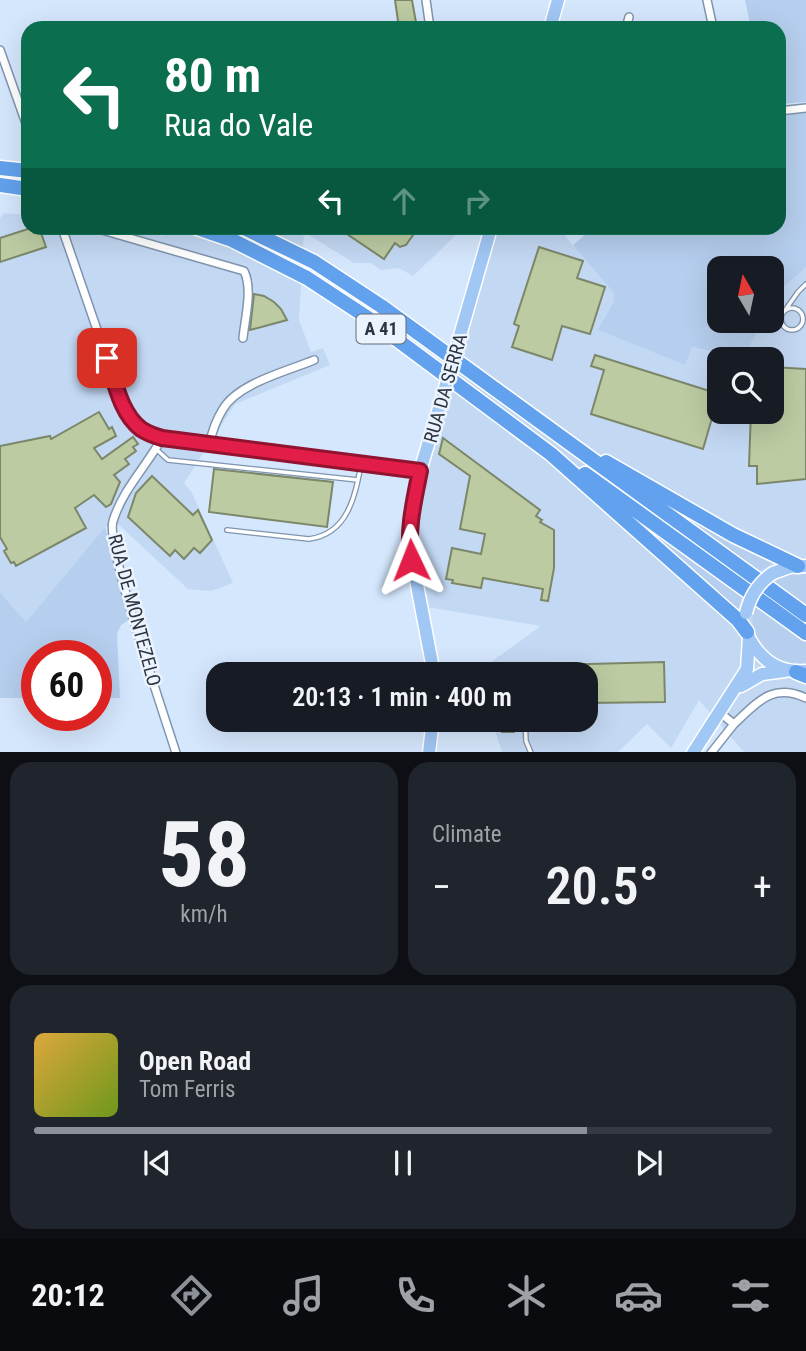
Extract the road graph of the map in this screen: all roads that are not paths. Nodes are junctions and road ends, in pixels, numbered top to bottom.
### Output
1 (426, 0) edge
2 (558, 0) edge
3 (707, 0) edge
4 (629, 17) dead end
5 (429, 21) edge
6 (552, 21) edge
7 (628, 21) edge
8 (712, 21) edge
9 (0, 50) edge
10 (806, 108) edge
11 (21, 109) edge
12 (786, 110) edge
13 (0, 168) edge
14 (21, 170) edge
15 (0, 185) edge
16 (21, 188) edge
17 (64, 235) edge
18 (119, 235) edge
19 (217, 235) edge
20 (258, 235) edge
21 (489, 235) edge
22 (806, 284) edge
23 (795, 297) junction
24 (798, 310) junction
25 (785, 311) junction
26 (243, 338) dead end
27 (314, 360) dead end
28 (557, 433) junction
29 (162, 438) junction
30 (209, 445) junction
31 (156, 449) junction
32 (551, 454) junction
33 (361, 465) junction
34 (420, 471) junction
35 (358, 480) junction
36 (227, 530) dead end
37 (804, 566) edge
38 (806, 615) edge
39 (748, 634) junction
40 (806, 634) edge
41 (432, 662) edge
42 (799, 672) edge
43 (735, 690) junction
44 (806, 698) edge
45 (719, 712) junction
46 (734, 724) junction
47 (431, 732) edge
48 (526, 732) edge
49 (176, 752) edge
50 (429, 752) edge
51 (531, 752) edge
52 (693, 752) edge
53 (711, 752) edge

1 - 5 street
2 - 6 main road
3 - 8 street
4 - 7 street
9 - 11 street
10 - 12 street
13 - 14 highway
15 - 16 highway
17 - 29 street
18 - 26 street
19 - 32 highway, A 41
20 - 28 highway, A 41
21 - 34 main road, RUA DA SERRA, bridge
22 - 23 lane
23 - 24 lane
23 - 25 lane
24 - 25 lane
24 - 25 lane
27 - 30 street
28 - 37 highway
28 - 38 highway, A 41
29 - 30 street
29 - 31 street, RUA DE MONTEZELO
30 - 33 street
31 - 35 lane
31 - 49 street, RUA DE MONTEZELO
32 - 39 highway
32 - 40 highway, A 41
33 - 34 street
33 - 35 lane
34 - 41 main road, RUA DA SERRA
35 - 36 lane
37 - 39 main road, bridge
39 - 42 main road
39 - 43 main road
42 - 43 main road
43 - 45 main road
44 - 46 street
45 - 46 street
45 - 52 main road
46 - 53 street
47 - 50 main road
48 - 51 lane

